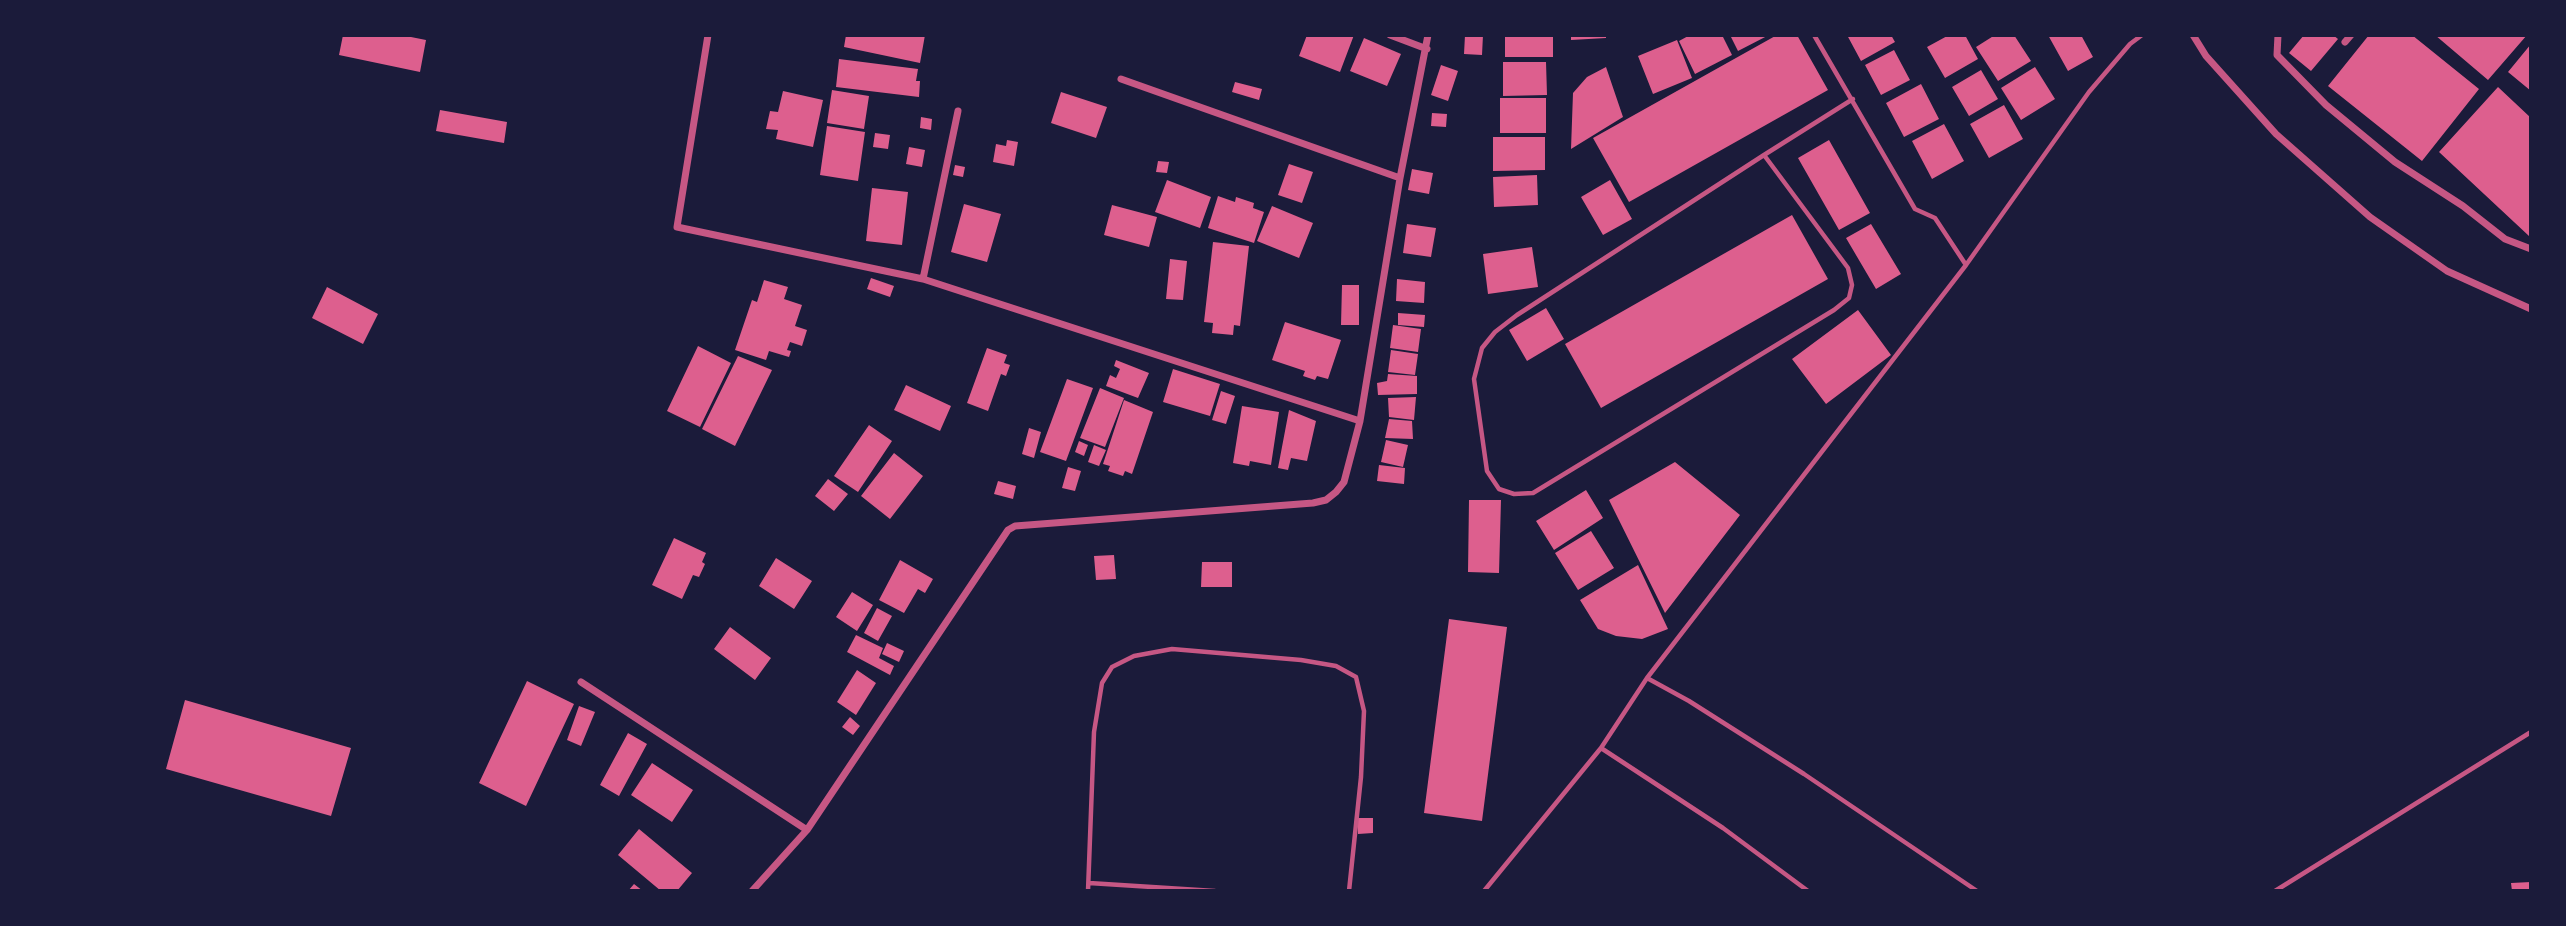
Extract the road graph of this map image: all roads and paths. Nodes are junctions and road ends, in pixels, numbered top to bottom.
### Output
1 (708, 35) edge
2 (1390, 35) edge
3 (1428, 35) edge
4 (1814, 35) edge
5 (2142, 35) edge
6 (2193, 35) edge
7 (2278, 35) edge
8 (1427, 49) junction
9 (1122, 79) dead end
10 (1853, 99) junction
11 (958, 111) dead end
12 (1763, 155) junction
13 (1400, 178) junction
14 (2531, 249) edge
15 (1966, 265) junction
16 (923, 279) junction
17 (2531, 309) edge
18 (1360, 421) junction
19 (1647, 678) junction
20 (581, 682) dead end
21 (2531, 732) edge
22 (1601, 748) junction
23 (807, 830) junction
24 (1089, 883) junction
25 (752, 891) edge
26 (1088, 891) edge
27 (1215, 891) edge
28 (1349, 891) edge
29 (1484, 891) edge
30 (1808, 891) edge
31 (1977, 891) edge
32 (2274, 891) edge

1 - 16 street
2 - 8 street
3 - 8 street
4 - 10 lane
5 - 15 lane
6 - 17 street
7 - 14 street
8 - 13 street
9 - 13 street
10 - 12 lane
10 - 15 lane
11 - 16 street
12 - 12 lane
13 - 18 street
15 - 19 lane
16 - 18 street
18 - 23 street
19 - 22 lane
19 - 31 lane
20 - 23 street
21 - 32 lane
22 - 29 lane
22 - 30 lane
23 - 25 street
24 - 26 lane
24 - 27 lane
24 - 28 lane

